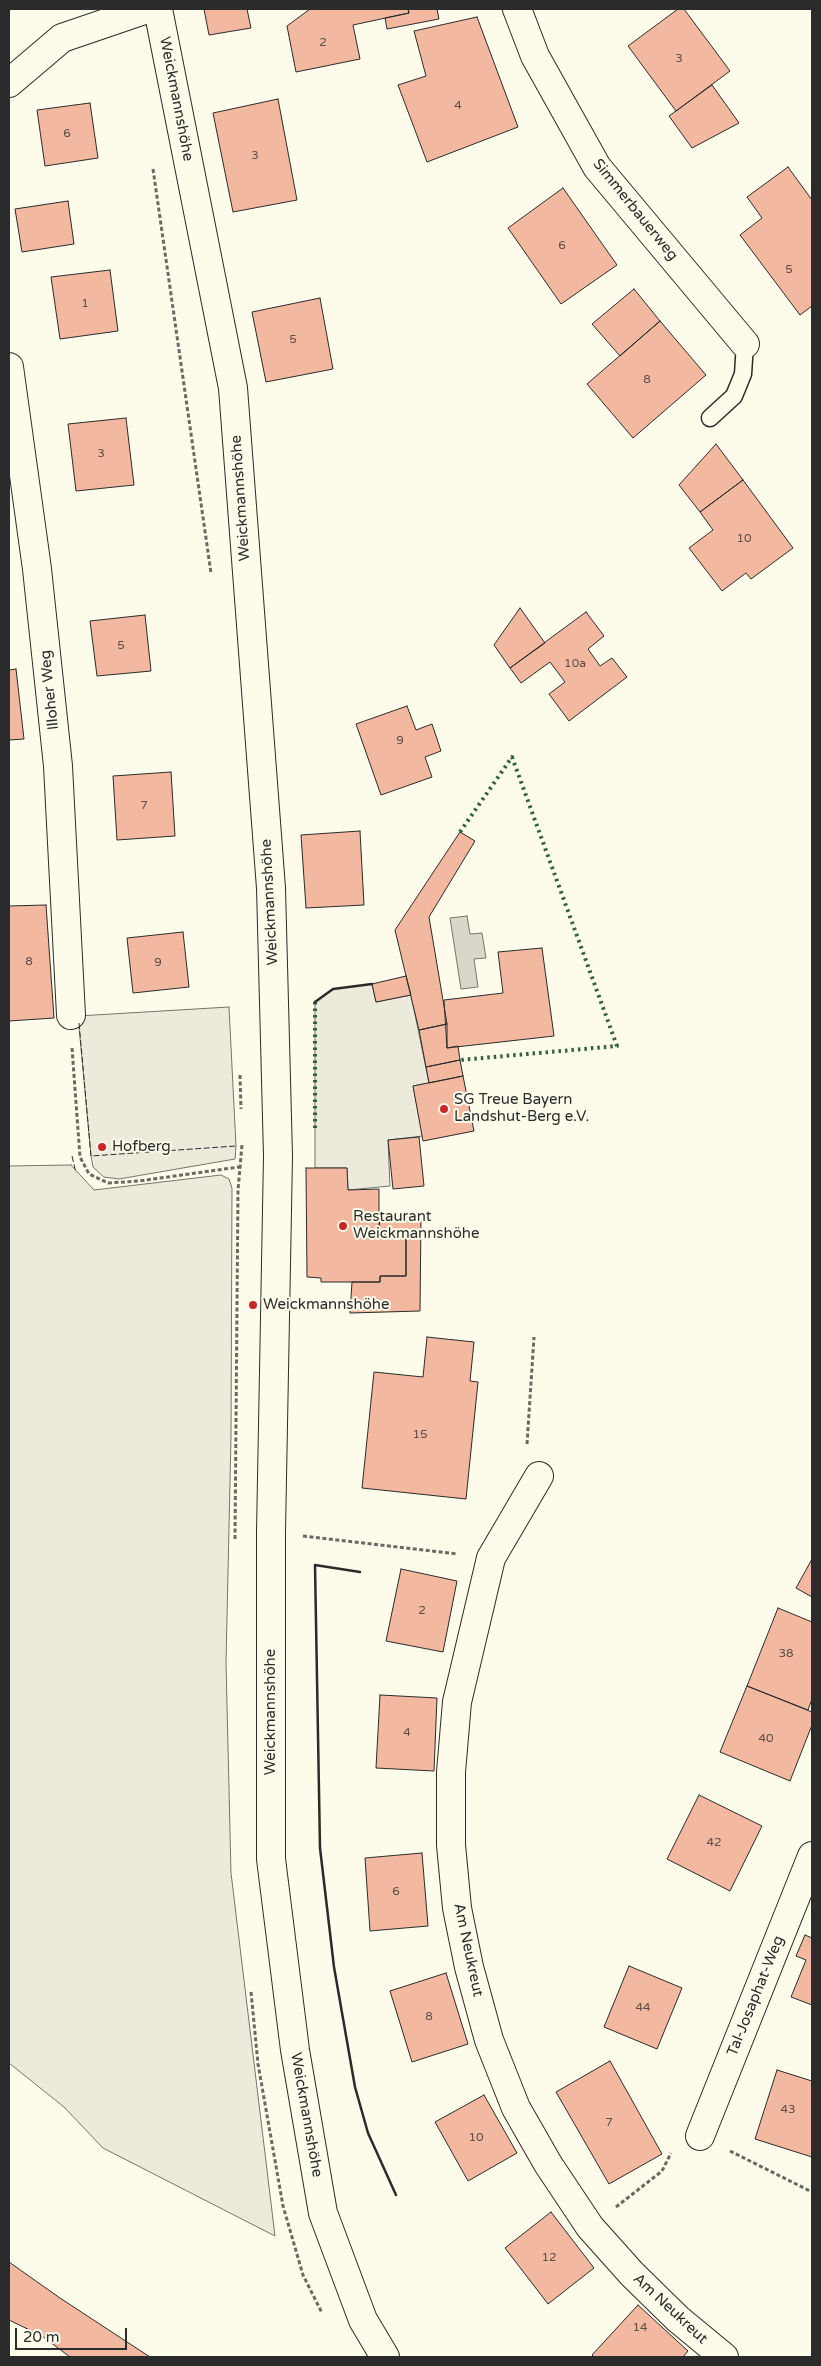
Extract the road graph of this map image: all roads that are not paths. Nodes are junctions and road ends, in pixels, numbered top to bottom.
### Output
1 (147, 9) edge
2 (158, 9) edge
3 (517, 9) edge
4 (9, 83) edge
5 (745, 344) joint
6 (9, 367) edge
7 (710, 418) dead end
8 (70, 1015) road end
9 (539, 1476) road end
10 (812, 1856) edge
11 (700, 2136) road end
12 (384, 2357) edge
13 (724, 2357) edge

1 - 4 street
2 - 12 street, Weickmannshöhe
3 - 5 street, Simmerbauerweg
5 - 7 lane
6 - 8 street, Illoher Weg
9 - 13 street, Am Neukreut
10 - 11 street, Tal-Josaphat-Weg

